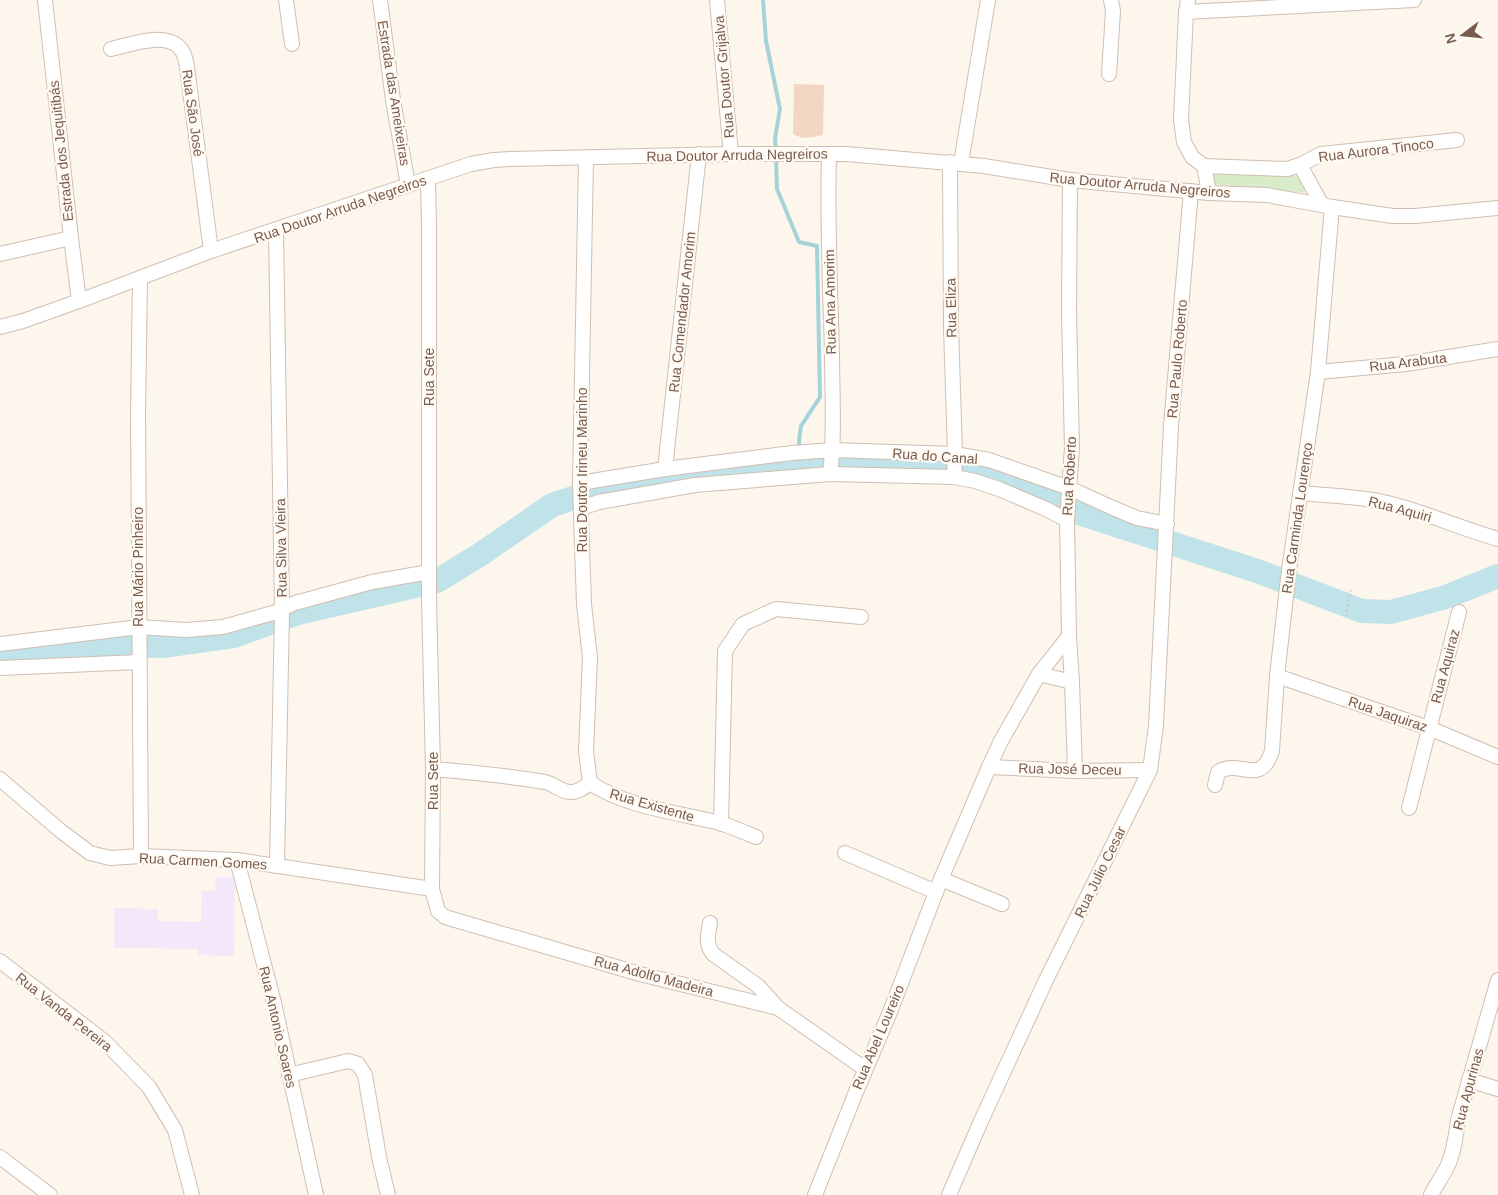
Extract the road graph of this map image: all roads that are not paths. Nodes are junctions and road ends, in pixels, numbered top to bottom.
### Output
1 (45, 0) edge
2 (286, 0) edge
3 (380, 0) edge
4 (717, 0) edge
5 (988, 0) edge
6 (1111, 0) edge
7 (1414, 0) edge
8 (1187, 6) edge
9 (292, 44) dead end
10 (110, 50) dead end
11 (1109, 74) dead end
12 (1457, 140) dead end
13 (699, 154) junction
14 (730, 154) junction
15 (828, 154) junction
16 (586, 158) junction
17 (956, 163) junction
18 (1300, 165) junction
19 (1204, 166) junction
20 (428, 179) junction
21 (1070, 180) junction
22 (408, 185) junction
23 (1191, 191) junction
24 (1209, 193) junction
25 (1327, 206) junction
26 (1498, 208) edge
27 (276, 230) junction
28 (71, 238) junction
29 (211, 251) junction
30 (0, 254) edge
31 (140, 278) junction
32 (79, 302) junction
33 (0, 327) edge
34 (1498, 349) edge
35 (1318, 372) junction
36 (832, 450) junction
37 (955, 455) junction
38 (665, 469) junction
39 (830, 473) junction
40 (954, 475) junction
41 (580, 484) junction
42 (1069, 489) junction
43 (1300, 493) junction
44 (581, 507) junction
45 (1067, 517) junction
46 (1167, 526) junction
47 (1498, 539) edge
48 (429, 574) junction
49 (282, 610) junction
50 (1459, 612) dead end
51 (861, 617) dead end
52 (139, 630) junction
53 (1068, 636) junction
54 (0, 644) edge
55 (139, 658) junction
56 (0, 668) edge
57 (1039, 674) junction
58 (1277, 676) junction
59 (1072, 682) junction
60 (1429, 728) junction
61 (1498, 756) edge
62 (989, 767) junction
63 (433, 769) junction
64 (1150, 770) junction
65 (1075, 771) junction
66 (0, 779) edge
67 (590, 782) junction
68 (1215, 785) dead end
69 (1409, 808) dead end
70 (721, 824) junction
71 (756, 837) dead end
72 (845, 853) dead end
73 (141, 856) junction
74 (237, 860) junction
75 (277, 866) junction
76 (938, 885) junction
77 (432, 889) junction
78 (435, 904) joint
79 (1002, 904) dead end
80 (710, 923) dead end
81 (0, 961) edge
82 (1498, 980) edge
83 (778, 1008) junction
84 (865, 1069) junction
85 (289, 1075) junction
86 (1469, 1080) junction
87 (1498, 1089) edge
88 (0, 1157) edge
89 (50, 1195) edge
90 (192, 1195) edge
91 (316, 1195) edge
92 (388, 1195) edge
93 (815, 1195) edge
94 (949, 1195) edge
95 (1431, 1195) edge

1 - 28 street, Estrada dos Jequitibás
2 - 9 street
3 - 22 street, Estrada das Ameixeiras
4 - 14 street, Rua Doutor Grijalva
5 - 17 street, Rua Eliza
6 - 11 street
7 - 8 street
8 - 19 street
10 - 29 street, Rua São José
12 - 18 street, Rua Aurora Tinoco
13 - 14 street, Rua Doutor Arruda Negreiros
13 - 16 street, Rua Doutor Arruda Negreiros
13 - 38 street, Rua Comendador Amorim
14 - 15 street, Rua Doutor Arruda Negreiros
15 - 17 street, Rua Doutor Arruda Negreiros
15 - 36 street, Rua Ana Amorim
16 - 20 street, Rua Doutor Arruda Negreiros
16 - 41 street, Rua Doutor Irineu Marinho
17 - 21 street, Rua Doutor Arruda Negreiros
17 - 37 street, Rua Eliza
18 - 19 street, Rua Aurora Tinoco
18 - 25 street
19 - 24 street
20 - 22 street, Rua Doutor Arruda Negreiros
20 - 48 street, Rua Sete
21 - 23 street, Rua Doutor Arruda Negreiros
21 - 42 street, Rua Roberto
22 - 27 street, Rua Doutor Arruda Negreiros
23 - 24 street, Rua Doutor Arruda Negreiros
23 - 46 street, Rua Paulo Roberto
24 - 25 street, Rua Doutor Arruda Negreiros
25 - 26 street, Rua Doutor Arruda Negreiros
25 - 35 street, Rua Carminda Lourenço
27 - 29 street, Rua Doutor Arruda Negreiros
27 - 49 street, Rua Silva Vieira
28 - 30 street
28 - 32 street, Estrada dos Jequitibás
29 - 31 street, Rua Doutor Arruda Negreiros
31 - 32 street, Rua Doutor Arruda Negreiros
31 - 52 street, Rua Mário Pinheiro
32 - 33 street, Rua Doutor Arruda Negreiros
34 - 35 street, Rua Arabuta
35 - 43 street, Rua Carminda Lourenço
36 - 37 street, Rua do Canal
36 - 38 street, Rua do Canal
36 - 39 street, Rua Ana Amorim
37 - 40 street, Rua Eliza
37 - 42 street, Rua do Canal
38 - 41 street, Rua do Canal
39 - 40 street
39 - 44 street
40 - 45 street
41 - 44 street, Rua Doutor Irineu Marinho
42 - 45 street, Rua Roberto
42 - 46 street, Rua do Canal
43 - 47 street, Rua Aquiri
43 - 58 street, Rua Carminda Lourenço
44 - 67 street, Rua Doutor Irineu Marinho
45 - 53 street, Rua Roberto
46 - 64 street, Rua Julio Cesar
48 - 49 street
48 - 63 street, Rua Sete
49 - 52 street
49 - 75 street, Rua Silva Vieira
50 - 60 street, Rua Aquiraz
51 - 70 street
52 - 54 street
52 - 55 street, Rua Mário Pinheiro
53 - 57 street, Rua Abel Loureiro
53 - 59 street, Rua Roberto
55 - 56 street
55 - 73 street, Rua Mário Pinheiro
57 - 59 street
57 - 62 street, Rua Abel Loureiro
58 - 60 street, Rua Jaquiraz
58 - 68 street, Rua Carminda Lourenço
59 - 65 street, Rua Roberto
60 - 61 street, Rua Jaquiraz
60 - 69 street, Rua Aquiraz
62 - 65 street, Rua José Deceu
62 - 76 street, Rua Abel Loureiro
63 - 67 street
63 - 77 street, Rua Sete
64 - 65 street, Rua José Deceu
64 - 94 street, Rua Julio Cesar
66 - 73 street, Rua Carmen Gomes
67 - 70 street, Rua Existente
70 - 71 street, Rua Existente
72 - 76 street
73 - 74 street, Rua Carmen Gomes
74 - 75 street, Rua Carmen Gomes
74 - 85 street, Rua Antonio Soares
75 - 77 street, Rua Carmen Gomes
76 - 79 street
76 - 84 street, Rua Abel Loureiro
77 - 78 street, Rua Sete
78 - 83 street, Rua Adolfo Madeira
80 - 83 street
81 - 90 street, Rua Vanda Pereira
82 - 86 street, Rua Apurinas
83 - 84 street, Rua Adolfo Madeira
84 - 93 street, Rua Abel Loureiro
85 - 91 street, Rua Antonio Soares
85 - 92 street
86 - 87 street
86 - 95 street, Rua Apurinas
88 - 89 street

